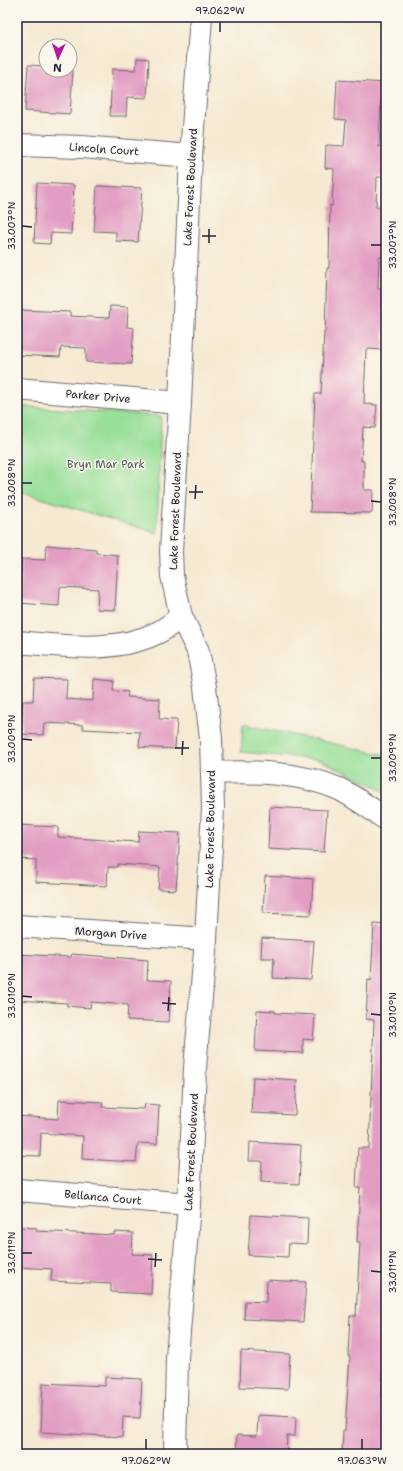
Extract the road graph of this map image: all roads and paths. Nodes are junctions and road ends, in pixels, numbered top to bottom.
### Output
1 (201, 17) edge
2 (17, 145) edge
3 (191, 156) junction
4 (17, 389) edge
5 (180, 403) junction
6 (181, 616) junction
7 (17, 642) edge
8 (212, 773) junction
9 (386, 818) edge
10 (17, 926) edge
11 (206, 939) junction
12 (17, 1190) edge
13 (189, 1204) junction
14 (175, 1454) edge

1 - 3 street, Lake Forest Boulevard
2 - 3 street, Lincoln Court
3 - 5 street, Lake Forest Boulevard
4 - 5 street, Parker Drive
5 - 6 street, Lake Forest Boulevard
6 - 7 street
6 - 8 street, Lake Forest Boulevard
8 - 9 street
8 - 11 street, Lake Forest Boulevard
10 - 11 street, Morgan Drive
11 - 13 street, Lake Forest Boulevard
12 - 13 street, Bellanca Court
13 - 14 street, Lake Forest Boulevard

